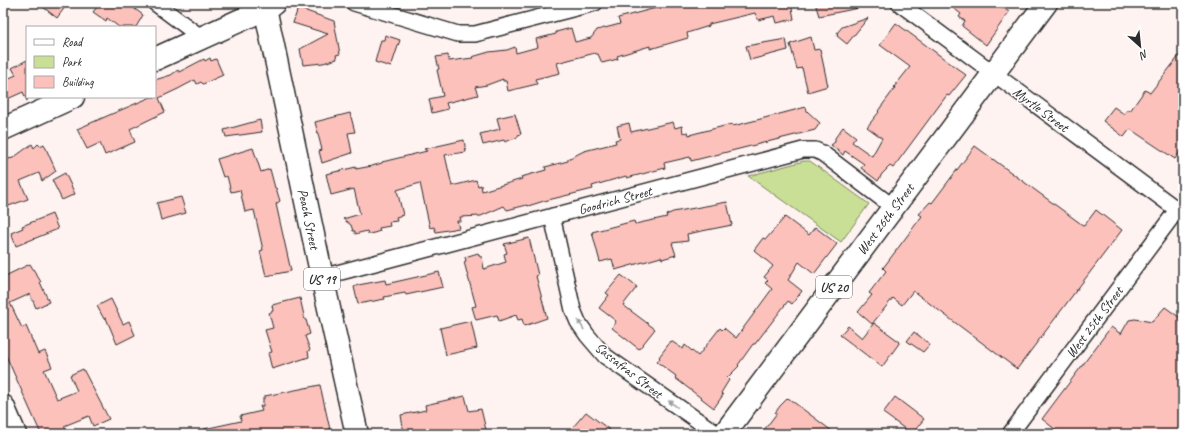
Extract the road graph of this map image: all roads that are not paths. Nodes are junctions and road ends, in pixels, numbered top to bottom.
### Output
1 (155, 3) edge
2 (354, 3) edge
3 (595, 3) edge
4 (899, 3) edge
5 (1046, 3) edge
6 (267, 5) edge
7 (202, 38) junction
8 (156, 60) edge
9 (994, 73) junction
10 (71, 98) edge
11 (3, 129) edge
12 (894, 207) junction
13 (1180, 212) edge
14 (552, 216) junction
15 (322, 277) junction
16 (3, 406) edge
17 (15, 434) edge
18 (357, 434) edge
19 (717, 434) edge
20 (724, 434) edge
21 (1010, 434) edge

1 - 7 street
2 - 3 street
4 - 9 street, Myrtle Street
5 - 9 main road, West 26th Street / US 20
6 - 7 main road
6 - 15 main road, Peach Street / US 19
7 - 8 main road
9 - 12 main road, West 26th Street / US 20
9 - 13 street, Myrtle Street
10 - 11 main road
12 - 14 street, Goodrich Street
12 - 20 main road, West 26th Street / US 20
13 - 21 street, West 25th Street
14 - 15 street, Goodrich Street
19 -> 14 street, Sassafras Street
15 - 18 main road, Peach Street / US 19
16 - 17 main road

